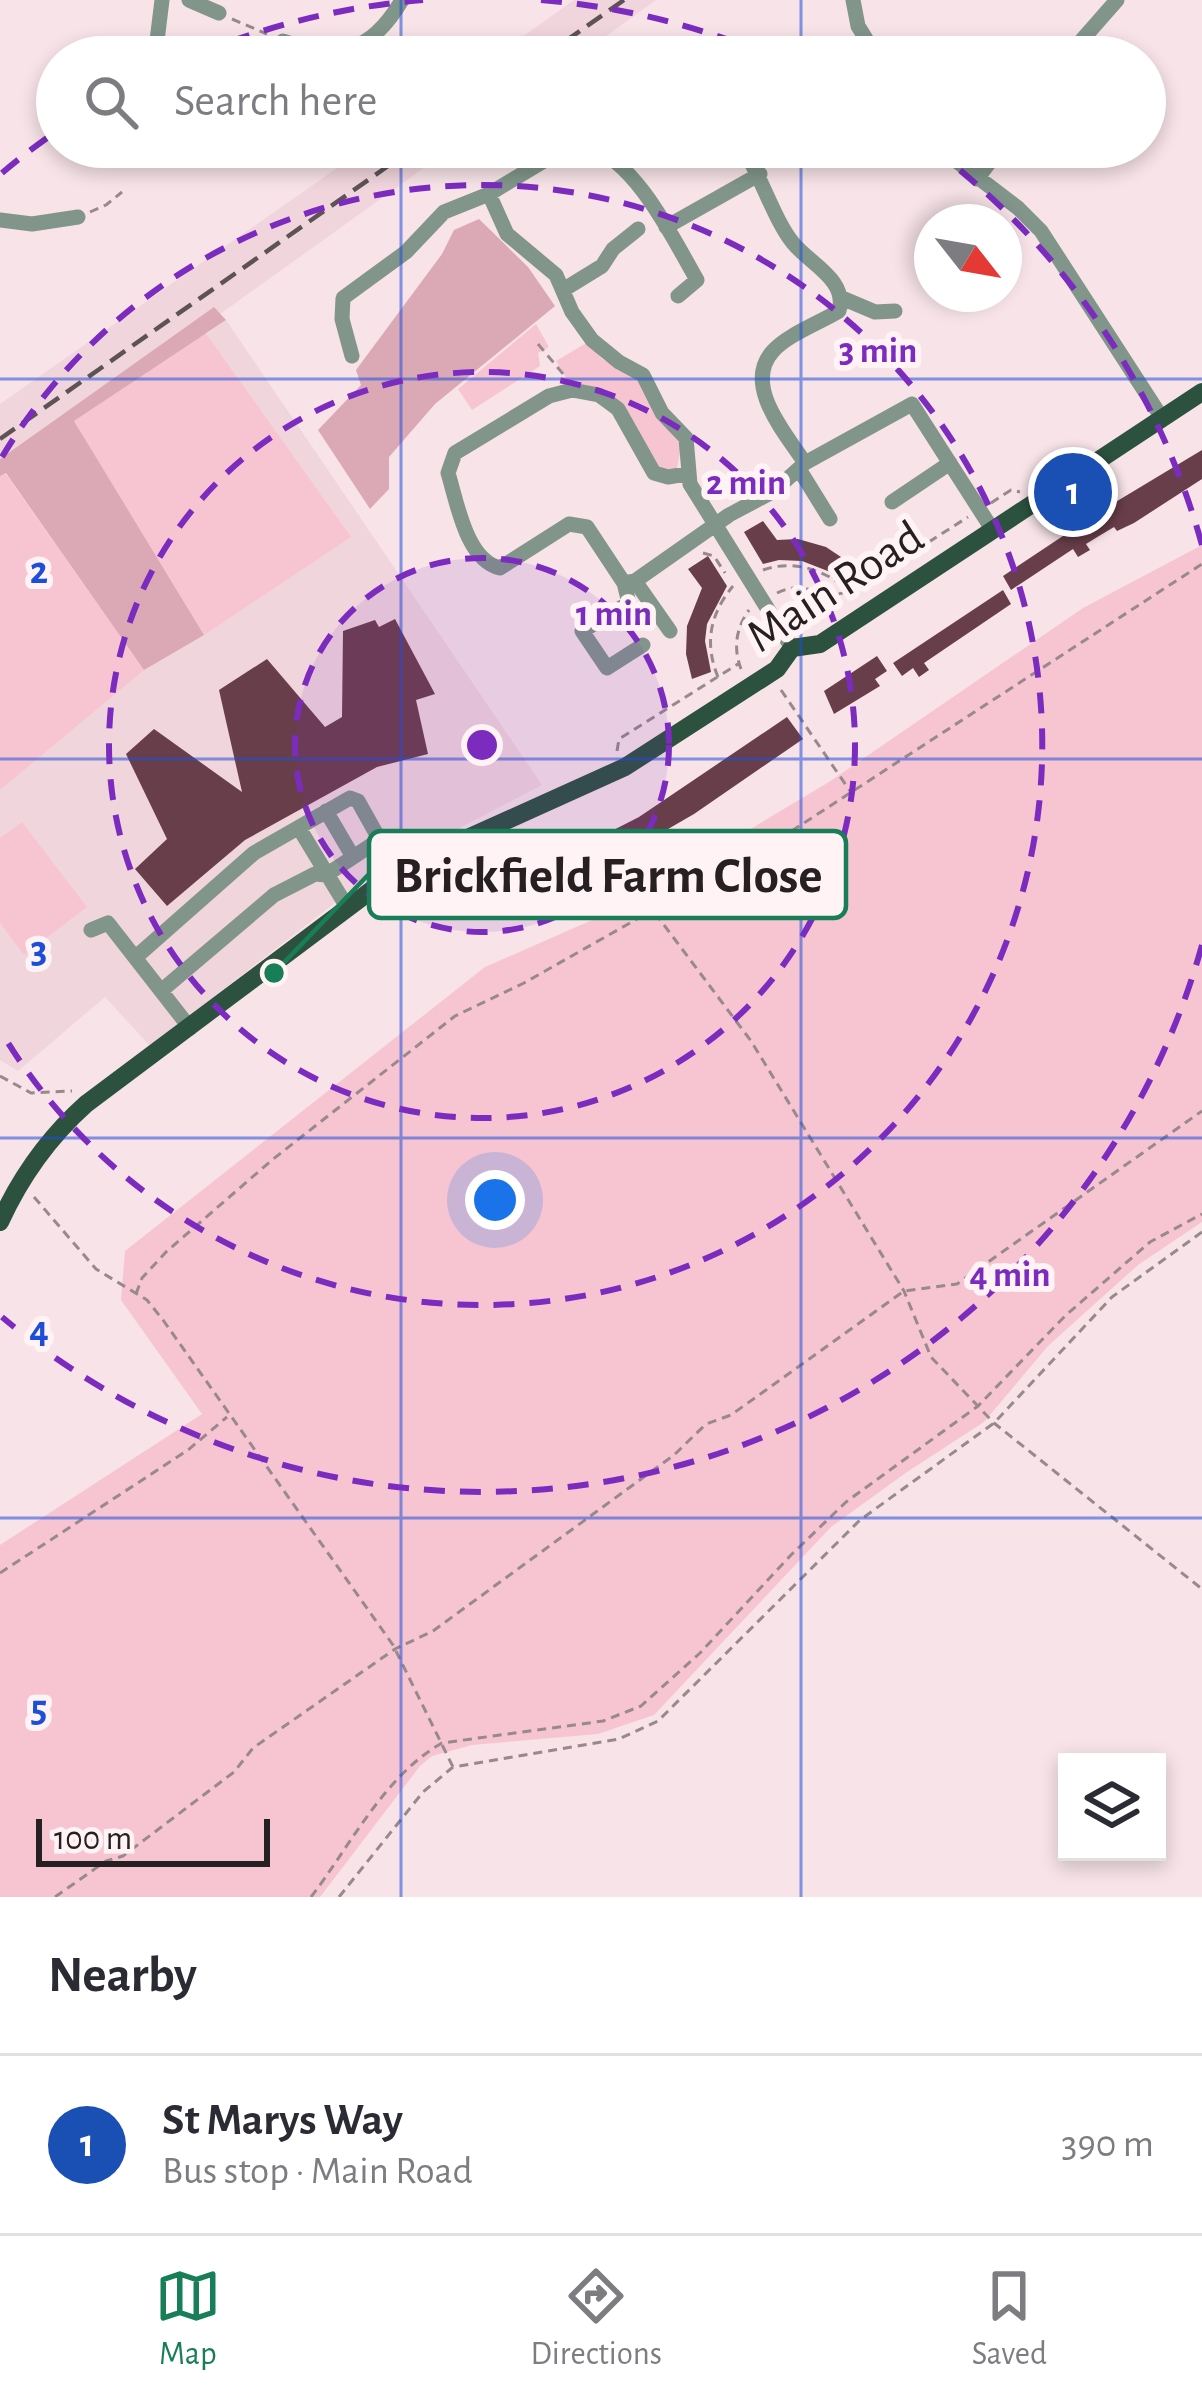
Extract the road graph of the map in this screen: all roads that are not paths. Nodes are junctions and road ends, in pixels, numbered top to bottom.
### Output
1 (162, 0) edge
2 (189, 0) edge
3 (402, 0) edge
4 (853, 0) edge
5 (1117, 0) edge
6 (219, 13) road end
7 (158, 36) edge
8 (372, 36) edge
9 (864, 36) edge
10 (1085, 36) edge
11 (532, 168) edge
12 (624, 168) edge
13 (756, 168) edge
14 (964, 168) edge
15 (985, 168) edge
16 (760, 174) junction
17 (977, 179) junction
18 (489, 194) junction
19 (78, 217) road end
20 (0, 220) edge
21 (666, 227) junction
22 (638, 229) dead end
23 (562, 290) junction
24 (678, 296) dead end
25 (842, 298) junction
26 (896, 311) dead end
27 (352, 356) dead end
28 (1202, 392) edge
29 (1162, 418) junction
30 (950, 463) junction
31 (802, 466) junction
32 (686, 474) junction
33 (892, 502) dead end
34 (830, 519) dead end
35 (715, 524) junction
36 (992, 529) junction
37 (630, 582) junction
38 (670, 631) dead end
39 (644, 645) dead end
40 (792, 648) junction
41 (326, 811) junction
42 (299, 828) junction
43 (352, 856) junction
44 (326, 874) junction
45 (347, 908) junction
46 (91, 930) dead end
47 (136, 957) junction
48 (161, 991) junction
49 (190, 1028) junction
50 (0, 1222) edge

1 - 7 street
2 - 6 street
3 - 8 street
4 - 9 street
5 - 10 street
11 - 18 street
12 - 21 street
13 - 16 street
14 - 17 street
15 - 17 street
16 - 21 street
16 - 25 street
17 - 29 street
18 - 23 street
18 - 27 street
19 - 20 street
21 - 24 street
22 - 23 street
23 - 32 street
25 - 26 street
25 - 31 street
28 - 29 main road, Main Road
29 - 36 main road, Main Road
30 - 31 street
30 - 33 street
30 - 36 street
31 - 34 street
31 - 35 street
32 - 35 street
32 - 37 street
35 - 37 street
35 - 40 street
36 - 40 main road, Main Road
37 - 38 street
37 - 39 street
40 - 45 main road, Main Road
41 - 42 street
41 - 43 street
41 - 43 street
42 - 44 street
42 - 47 street
43 - 44 street
44 - 45 street
44 - 48 street
45 - 49 main road, Main Road
46 - 47 street
47 - 48 street
48 - 49 street
49 - 50 main road, Main Road

